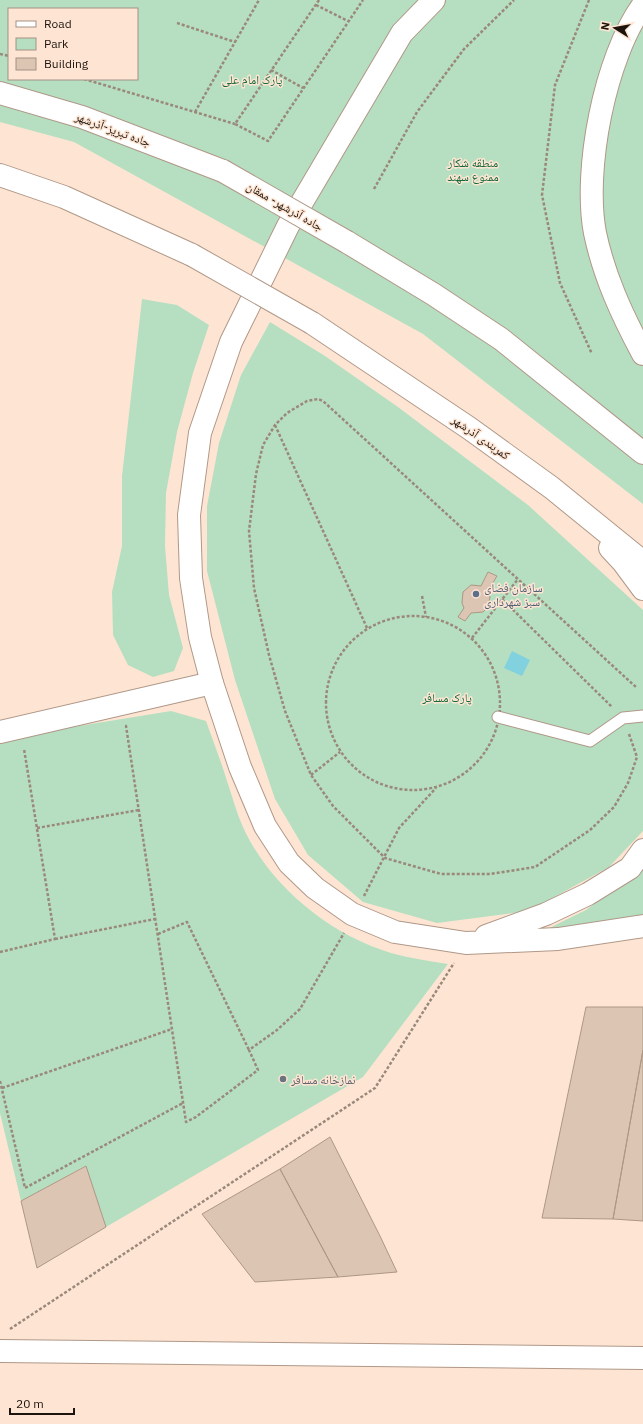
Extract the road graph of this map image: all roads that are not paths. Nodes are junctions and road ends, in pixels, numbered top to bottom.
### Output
1 (434, 0) edge
2 (643, 5) edge
3 (0, 93) edge
4 (223, 171) joint
5 (0, 175) edge
6 (643, 354) edge
7 (643, 453) edge
8 (552, 488) junction
9 (643, 562) edge
10 (643, 589) edge
11 (212, 683) junction
12 (643, 716) edge
13 (498, 717) road end
14 (0, 732) edge
15 (643, 850) edge
16 (643, 926) edge
17 (466, 944) junction
18 (3, 1341) edge
19 (643, 1358) edge

1 - 11 main road
2 - 6 main road
3 - 4 main road, جاده تبریز-آذرشهر
4 - 7 main road, جاده آذرشهر- ممقان, bridge
5 - 8 main road, کمربندی آذرشهر, bridge
8 - 9 main road, کمربندی آذرشهر
8 - 10 main road
11 - 14 main road
11 - 17 main road
12 - 13 lane
15 - 17 main road
16 - 17 main road
18 - 19 main road

